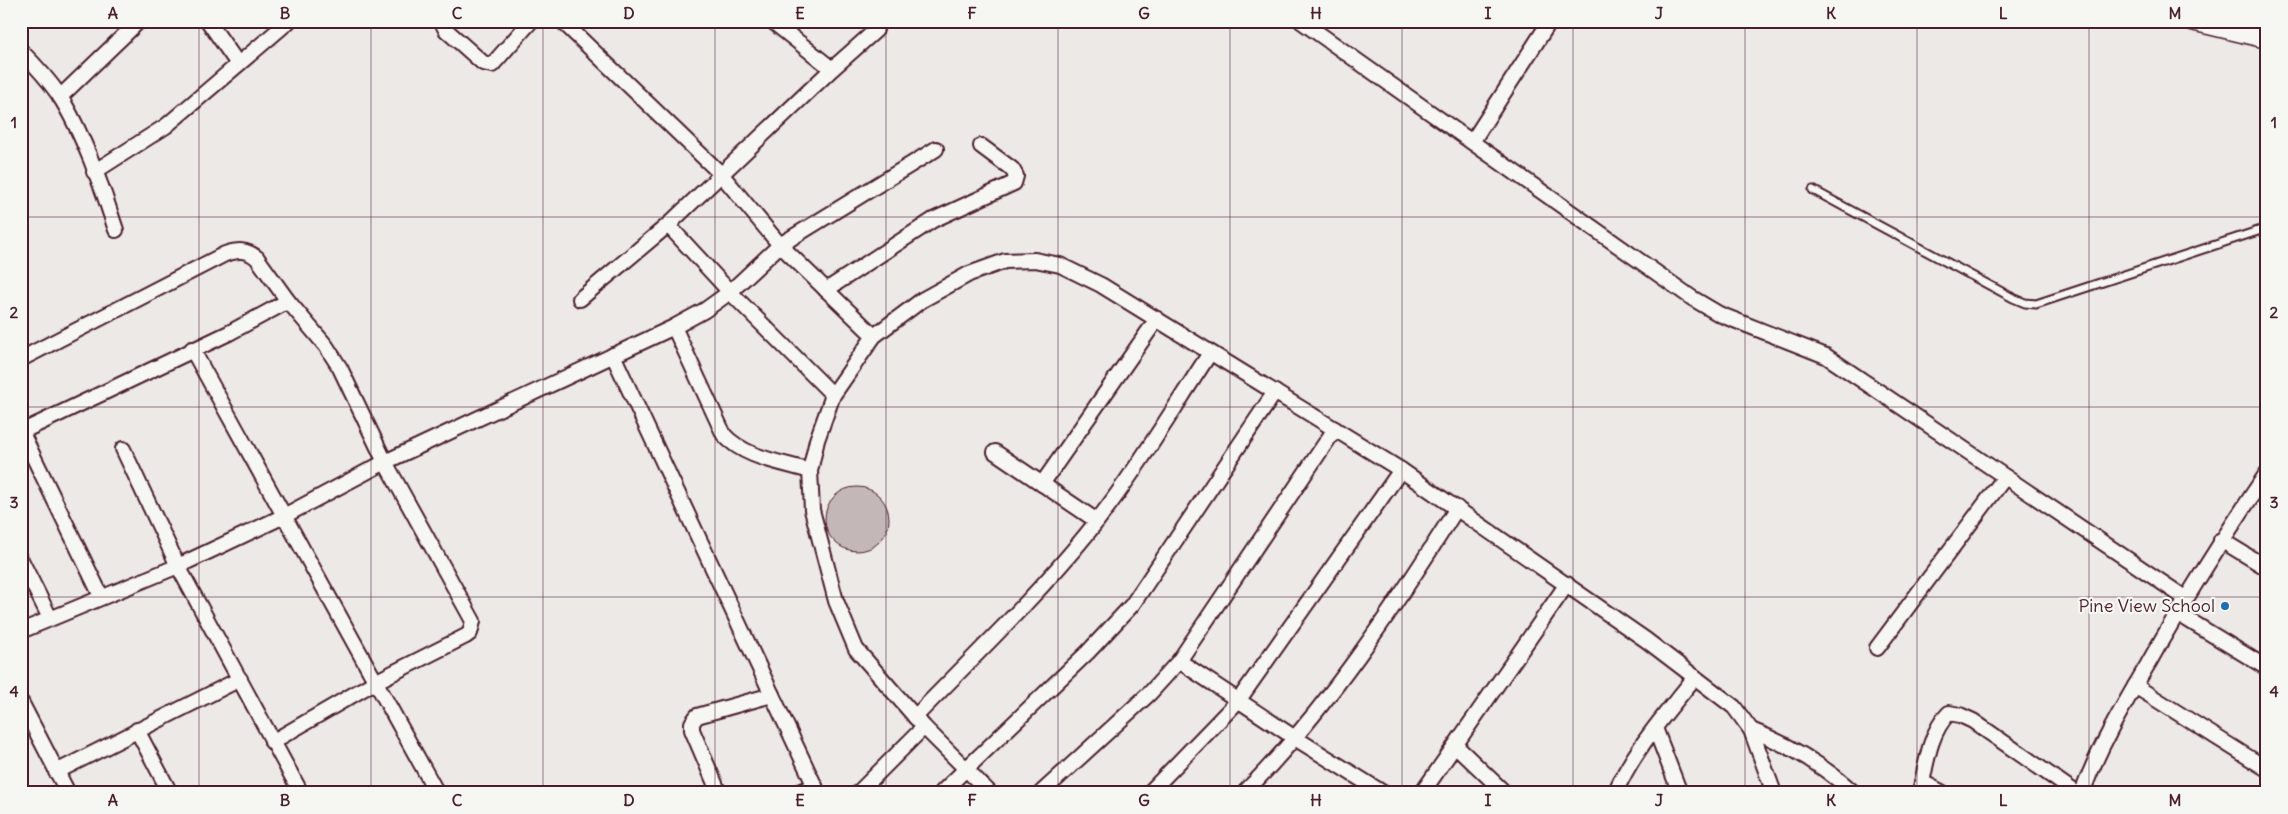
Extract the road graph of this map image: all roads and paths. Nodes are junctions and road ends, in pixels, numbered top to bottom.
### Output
1 (139, 21) edge
2 (208, 21) edge
3 (289, 21) edge
4 (444, 21) edge
5 (531, 21) edge
6 (562, 21) edge
7 (772, 21) edge
8 (1301, 21) edge
9 (1325, 21) edge
10 (1550, 21) edge
11 (2192, 21) edge
12 (876, 30) dead end
13 (1317, 33) junction
14 (2267, 39) edge
15 (21, 51) edge
16 (238, 64) junction
17 (832, 68) junction
18 (60, 97) junction
19 (1472, 142) junction
20 (981, 146) dead end
21 (936, 149) dead end
22 (94, 172) junction
23 (720, 174) junction
24 (1813, 190) dead end
25 (668, 225) junction
26 (2267, 228) edge
27 (116, 230) dead end
28 (780, 245) junction
29 (826, 290) junction
30 (730, 292) junction
31 (580, 298) dead end
32 (288, 301) junction
33 (1157, 319) junction
34 (674, 327) junction
35 (874, 336) junction
36 (192, 349) junction
37 (1210, 353) junction
38 (613, 355) junction
39 (21, 359) edge
40 (1274, 392) junction
41 (833, 396) junction
42 (1335, 429) junction
43 (21, 431) edge
44 (123, 449) dead end
45 (995, 452) dead end
46 (385, 462) junction
47 (1401, 470) junction
48 (810, 471) junction
49 (2267, 473) edge
50 (2005, 476) junction
51 (1042, 484) junction
52 (1457, 508) junction
53 (284, 516) junction
54 (1097, 521) junction
55 (2221, 540) junction
56 (21, 560) edge
57 (178, 566) junction
58 (2267, 568) edge
59 (1568, 584) junction
60 (101, 596) junction
61 (2185, 598) junction
62 (2177, 612) junction
63 (50, 618) junction
64 (21, 631) edge
65 (1877, 648) dead end
66 (1180, 661) junction
67 (2267, 668) edge
68 (1695, 677) junction
69 (240, 679) junction
70 (375, 682) junction
71 (2135, 686) junction
72 (772, 695) junction
73 (1238, 701) junction
74 (21, 702) edge
75 (919, 722) junction
76 (1655, 728) junction
77 (137, 730) junction
78 (1751, 730) junction
79 (1295, 738) junction
80 (272, 742) junction
81 (1456, 746) junction
82 (965, 768) junction
83 (2267, 769) edge
84 (56, 772) junction
85 (1921, 787) edge
86 (817, 789) edge
87 (68, 793) edge
88 (170, 793) edge
89 (301, 793) edge
90 (437, 793) edge
91 (719, 793) edge
92 (797, 793) edge
93 (858, 793) edge
94 (940, 793) edge
95 (990, 793) edge
96 (1041, 793) edge
97 (1149, 793) edge
98 (1244, 793) edge
99 (1383, 793) edge
100 (1422, 793) edge
101 (1505, 793) edge
102 (1616, 793) edge
103 (1680, 793) edge
104 (1774, 793) edge
105 (1854, 793) edge
106 (1943, 793) edge
107 (2076, 793) edge
108 (2082, 793) edge

1 - 18 street
2 - 16 street
3 - 16 street
4 - 5 street
6 - 23 street
7 - 17 street
8 - 13 street
9 - 13 street
10 - 19 street
11 - 14 street
12 - 17 street
13 - 19 street
15 - 18 street
16 - 22 street
17 - 23 street
18 - 22 street
19 - 50 street
20 - 29 street
21 - 28 street
22 - 27 street
23 - 25 street
23 - 28 street
24 - 26 lane
25 - 30 street
25 - 31 street
28 - 29 street
28 - 30 street
29 - 35 street
30 - 34 street
30 - 41 street
32 - 36 street
32 - 39 street
32 - 46 street
33 - 35 street
33 - 37 street
33 - 51 street
34 - 38 street
34 - 48 street
35 - 41 street
36 - 43 street
36 - 53 street
37 - 40 street
37 - 54 street
38 - 46 street
38 - 72 street
40 - 42 street
40 - 82 street
41 - 48 street
42 - 47 street
42 - 66 street
43 - 60 street
44 - 57 street
45 - 51 street
46 - 53 street
46 - 70 street
47 - 52 street
47 - 73 street
48 - 75 street
49 - 55 street
50 - 61 street
50 - 65 street
51 - 54 street
52 - 59 street
52 - 79 street
53 - 57 street
53 - 70 street
54 - 75 street
55 - 58 street
55 - 61 street
56 - 63 street
57 - 60 street
57 - 69 street
59 - 68 street
59 - 81 street
60 - 63 street
61 - 62 street
62 - 67 street
62 - 71 street
63 - 64 street
66 - 73 street
66 - 96 street
68 - 76 street
68 - 78 street
69 - 77 street
69 - 80 street
70 - 80 street
70 - 90 street
71 - 83 street
71 - 108 street
72 - 86 street
72 - 91 street
73 - 79 street
73 - 97 street
74 - 84 street
75 - 82 street
75 - 93 street
76 - 102 street
76 - 103 street
77 - 84 street
77 - 88 street
78 - 104 street
78 - 105 street
79 - 98 street
79 - 99 street
80 - 89 street
81 - 100 street
81 - 101 street
82 - 94 street
82 - 95 street
84 - 87 street
85 - 106 street
85 - 107 street
86 - 92 street

